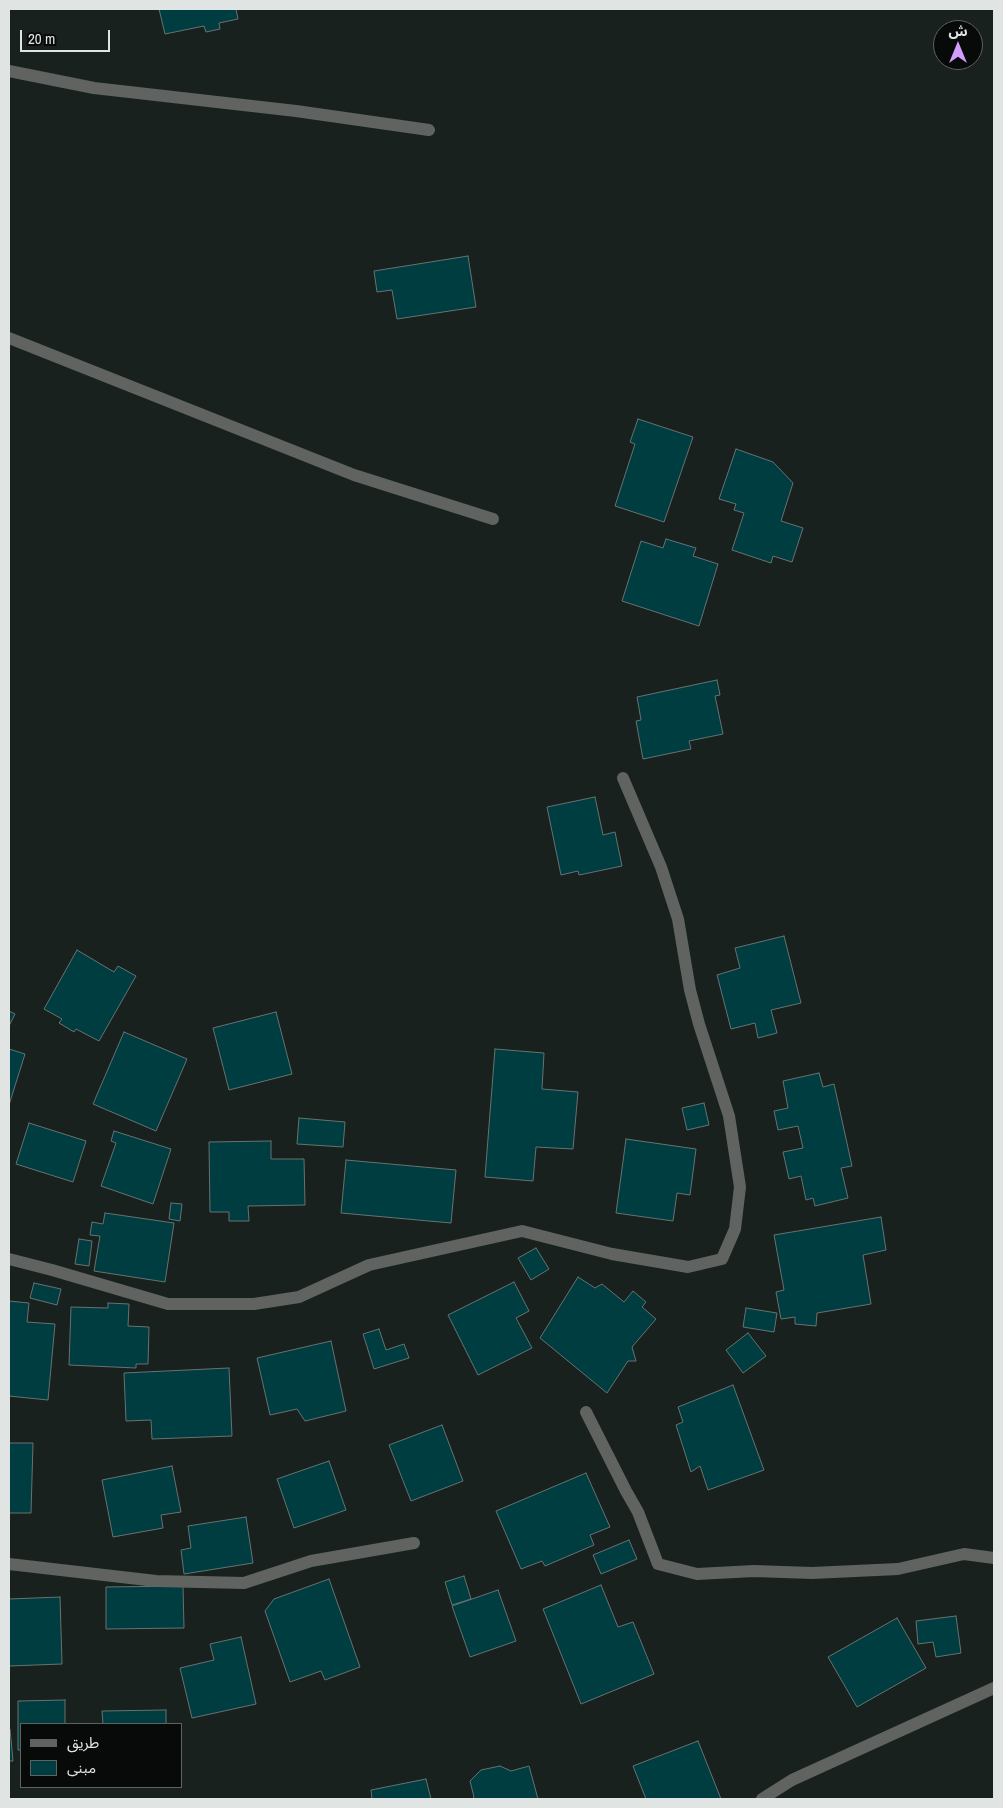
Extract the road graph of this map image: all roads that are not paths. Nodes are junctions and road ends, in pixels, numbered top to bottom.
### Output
1 (9, 71) edge
2 (429, 130) dead end
3 (9, 338) edge
4 (493, 520) dead end
5 (623, 778) dead end
6 (9, 1259) edge
7 (586, 1412) dead end
8 (414, 1543) dead end
9 (994, 1558) edge
10 (9, 1564) edge
11 (994, 1688) edge
12 (762, 1799) edge

1 - 2 street
3 - 4 street
5 - 6 street
7 - 9 street
8 - 10 street
11 - 12 street

